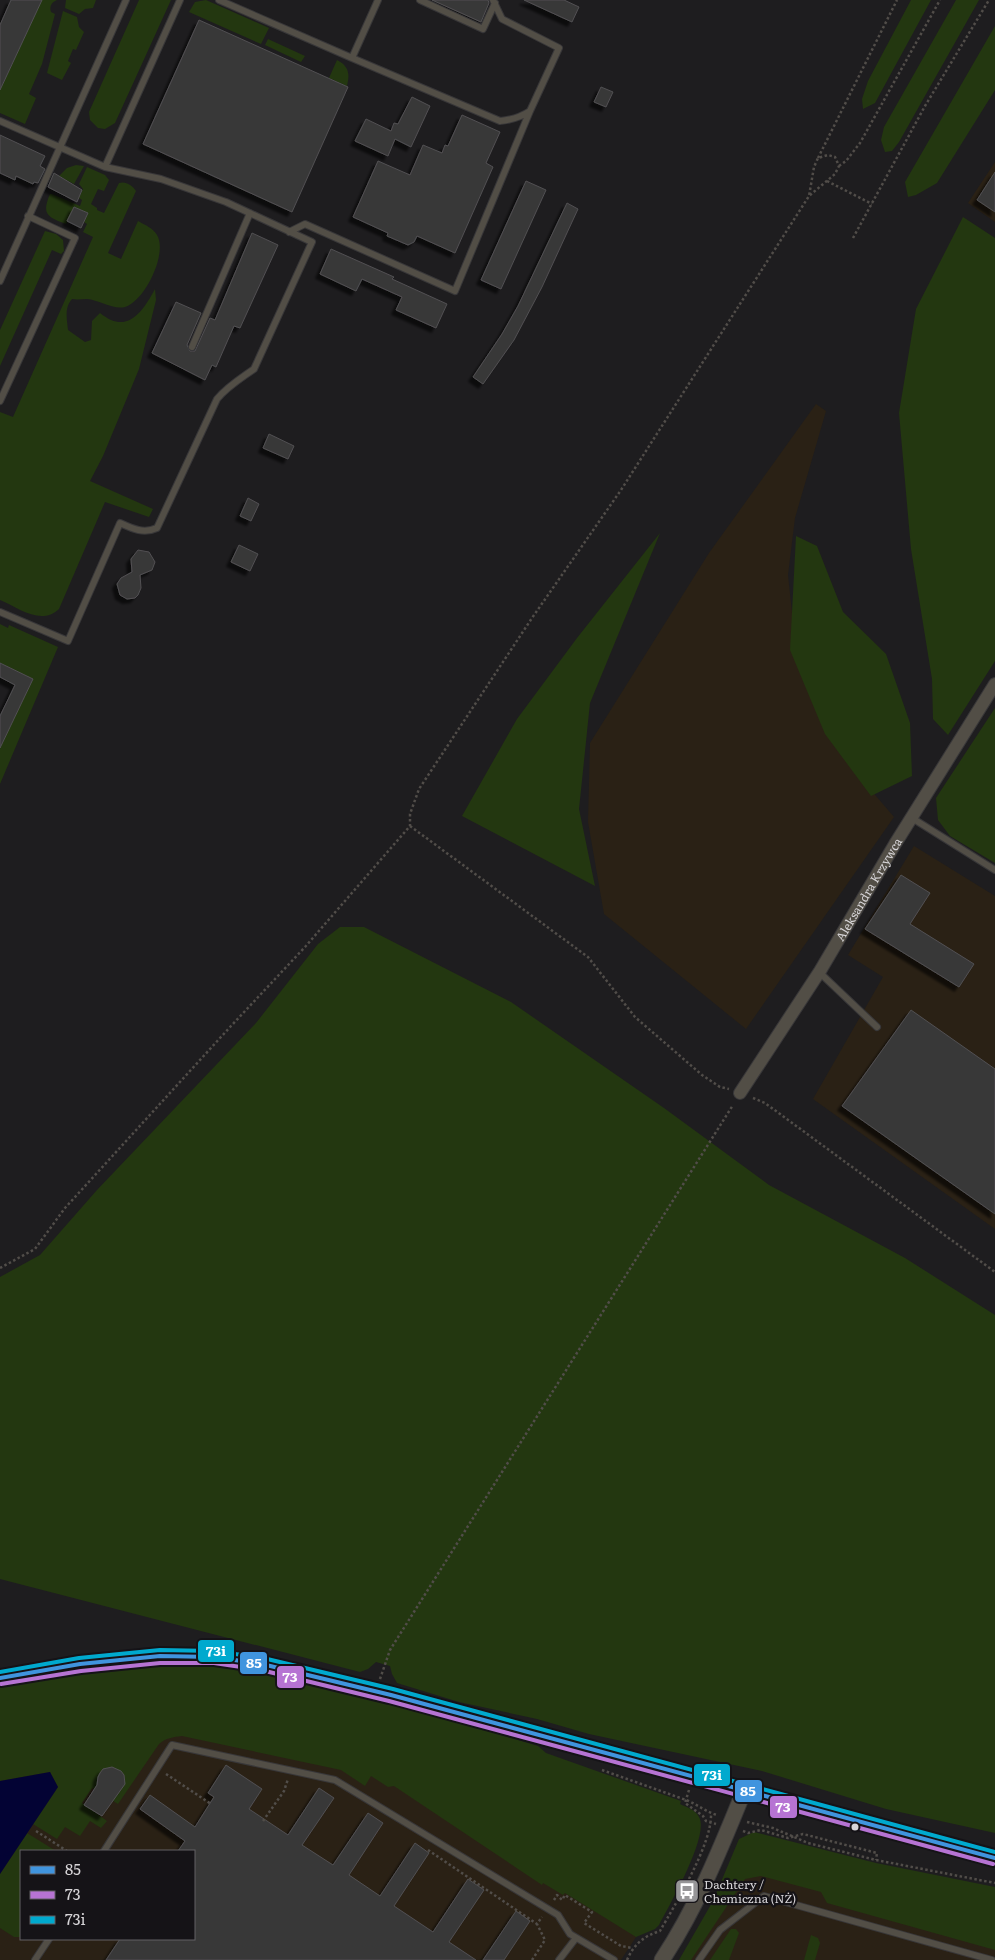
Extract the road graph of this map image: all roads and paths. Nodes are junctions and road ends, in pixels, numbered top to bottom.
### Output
1 (126, 0) edge
2 (180, 0) edge
3 (219, 0) edge
4 (378, 0) edge
5 (420, 0) edge
6 (897, 0) edge
7 (940, 0) edge
8 (989, 0) edge
9 (494, 1) edge
10 (352, 58) junction
11 (530, 111) junction
12 (0, 121) edge
13 (60, 147) junction
14 (818, 158) junction
15 (839, 166) junction
16 (105, 167) junction
17 (827, 181) junction
18 (809, 196) junction
19 (872, 204) junction
20 (250, 213) junction
21 (28, 216) junction
22 (289, 232) junction
23 (853, 238) dead end
24 (0, 281) edge
25 (192, 347) dead end
26 (0, 401) edge
27 (0, 612) edge
28 (995, 684) edge
29 (912, 818) junction
30 (410, 826) junction
31 (995, 870) edge
32 (819, 972) junction
33 (877, 1027) dead end
34 (740, 1093) junction
35 (0, 1268) edge
36 (995, 1272) edge
37 (0, 1678) edge
38 (375, 1690) junction
39 (596, 1768) dead end
40 (160, 1776) dead end
41 (693, 1779) junction
42 (297, 1780) dead end
43 (744, 1792) junction
44 (686, 1800) junction
45 (210, 1804) dead end
46 (711, 1814) junction
47 (263, 1820) dead end
48 (711, 1823) junction
49 (731, 1823) junction
50 (36, 1831) dead end
51 (793, 1836) junction
52 (65, 1850) edge
53 (105, 1850) edge
54 (427, 1850) dead end
55 (995, 1858) edge
56 (876, 1860) junction
57 (995, 1883) edge
58 (548, 1909) junction
59 (537, 1924) junction
60 (576, 1938) junction
61 (48, 1940) edge
62 (632, 1948) junction
63 (35, 1960) edge
64 (532, 1960) edge
65 (559, 1960) edge
66 (614, 1960) edge
67 (627, 1960) edge
68 (662, 1960) edge
69 (699, 1960) edge
70 (992, 1960) edge

1 - 13 lane
2 - 16 lane
3 - 10 lane
4 - 10 lane
5 - 9 lane
6 - 14 path
7 - 15 path
8 - 19 path
9 - 11 lane
10 - 11 lane
11 - 22 lane
12 - 13 lane
13 - 16 lane
13 - 21 lane
14 - 15 path
14 - 18 path
15 - 17 path
16 - 20 lane
17 - 18 path
17 - 19 path
18 - 30 path
19 - 23 path
20 - 22 lane
20 - 25 lane
21 - 24 lane
21 - 26 lane
22 - 27 lane
28 - 29 street, Aleksandra Krzywca
29 - 31 lane
29 - 32 street, Aleksandra Krzywca
30 - 34 path
30 - 35 path
32 - 33 lane
32 - 34 street, Aleksandra Krzywca
34 - 36 path
34 - 38 path
37 - 38 street
38 - 41 street
39 - 44 path
40 - 45 path
41 - 43 street
41 - 44 path
42 - 47 path
43 - 49 street
43 - 55 street
44 - 46 path
44 - 48 path
46 - 48 path
46 - 49 path
48 - 49 path
48 - 62 path
49 - 51 path
49 - 51 path
49 - 68 street
50 - 52 path
51 - 56 path
51 - 56 path
53 - 58 lane
54 - 59 path
56 - 57 path
58 - 59 path
58 - 60 lane
58 - 62 path
59 - 64 path
60 - 65 lane
60 - 66 lane
61 - 63 lane
62 - 67 path
69 - 70 lane

